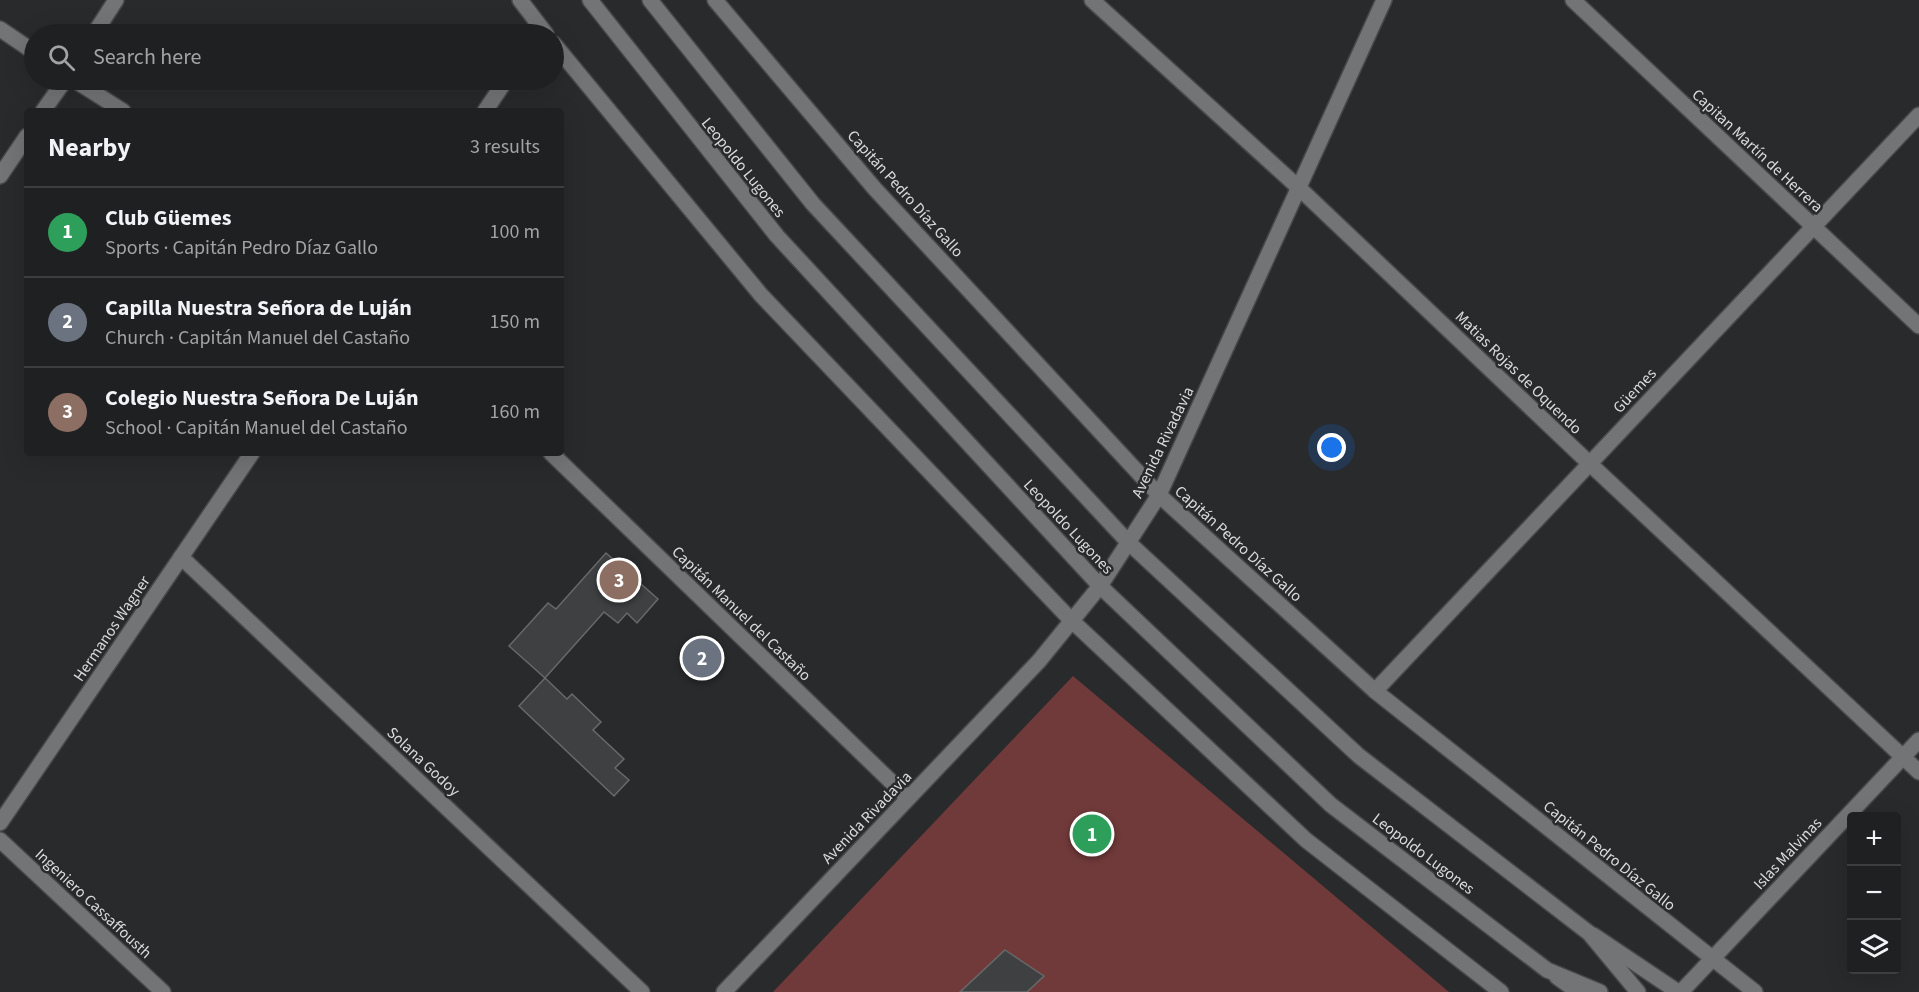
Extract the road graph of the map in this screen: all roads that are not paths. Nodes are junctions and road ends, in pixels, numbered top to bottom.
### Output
1 (116, 0) edge
2 (520, 0) edge
3 (590, 0) edge
4 (650, 0) edge
5 (715, 0) edge
6 (1092, 0) edge
7 (1384, 0) edge
8 (1573, 0) edge
9 (100, 24) edge
10 (535, 24) edge
11 (0, 29) edge
12 (24, 45) edge
13 (564, 56) edge
14 (58, 90) edge
15 (90, 90) edge
16 (500, 90) edge
17 (46, 108) edge
18 (118, 108) edge
19 (487, 108) edge
20 (1919, 115) edge
21 (24, 140) edge
22 (0, 176) edge
23 (1299, 188) junction
24 (1813, 227) junction
25 (1919, 326) edge
26 (250, 456) edge
27 (554, 456) edge
28 (1589, 464) junction
29 (1159, 495) junction
30 (1129, 543) junction
31 (181, 557) junction
32 (1100, 586) junction
33 (1071, 620) junction
34 (1375, 691) junction
35 (1919, 740) edge
36 (1903, 757) junction
37 (1919, 772) edge
38 (908, 798) junction
39 (0, 823) edge
40 (0, 840) edge
41 (1589, 933) junction
42 (1712, 959) junction
43 (1547, 970) junction
44 (163, 992) edge
45 (642, 992) edge
46 (724, 992) edge
47 (1501, 992) edge
48 (1578, 992) edge
49 (1600, 992) edge
50 (1638, 992) edge
51 (1680, 992) edge
52 (1755, 992) edge

1 - 9 street
2 - 10 street
3 - 32 street, Leopoldo Lugones
4 - 30 street, Leopoldo Lugones
5 - 29 street, Capitán Pedro Díaz Gallo
6 - 23 street, Matias Rojas de Oquendo
7 - 23 street, Avenida Rivadavia
8 - 24 street, Capitan Martín de Herrera
11 - 12 street
13 - 33 street
14 - 17 street
15 - 18 street
16 - 19 street
20 - 24 street, Güemes
21 - 22 street
23 - 28 street, Matias Rojas de Oquendo
23 - 29 street, Avenida Rivadavia
24 - 25 street, Capitan Martín de Herrera
24 - 28 street, Güemes
26 - 31 street, Hermanos Wagner
27 - 38 street, Capitán Manuel del Castaño
28 - 34 street, Güemes
28 - 36 street, Matias Rojas de Oquendo
29 - 30 street, Avenida Rivadavia
29 - 34 street, Capitán Pedro Díaz Gallo
30 - 32 street, Avenida Rivadavia
30 - 41 street, Leopoldo Lugones
31 - 39 street, Hermanos Wagner
31 - 45 street, Solana Godoy
32 - 33 street, Avenida Rivadavia
32 - 43 street, Leopoldo Lugones
33 - 38 street, Avenida Rivadavia
33 - 47 street
34 - 42 street, Capitán Pedro Díaz Gallo
35 - 36 street, Islas Malvinas
36 - 37 street, Matias Rojas de Oquendo
36 - 42 street, Islas Malvinas
38 - 46 street, Avenida Rivadavia
40 - 44 street, Ingeniero Cassaffousth
41 - 50 street, Leopoldo Lugones
41 - 51 street
42 - 51 street, Islas Malvinas
42 - 52 street, Capitán Pedro Díaz Gallo
43 - 48 street
43 - 49 street, Leopoldo Lugones

